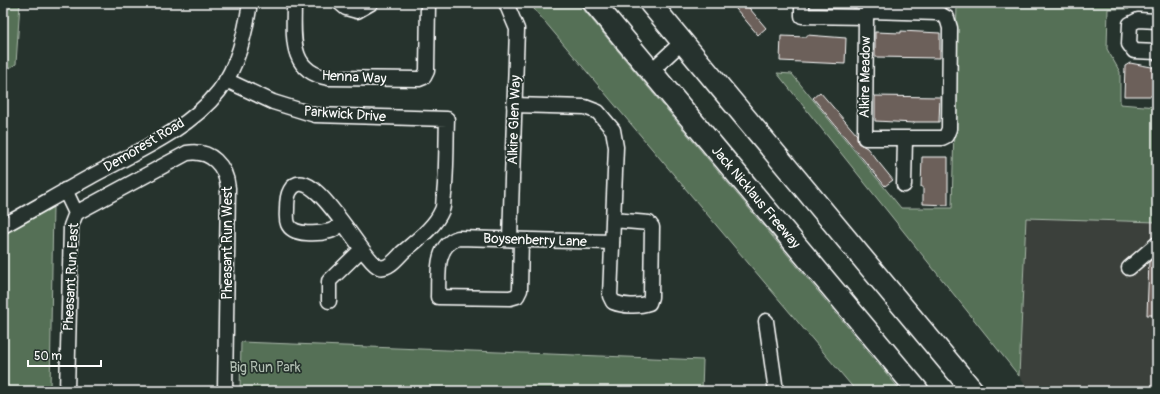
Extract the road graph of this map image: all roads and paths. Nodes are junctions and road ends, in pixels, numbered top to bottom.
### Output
1 (250, 3) edge
2 (294, 3) edge
3 (340, 3) edge
4 (371, 3) edge
5 (428, 3) edge
6 (506, 3) edge
7 (594, 3) edge
8 (650, 3) edge
9 (802, 3) edge
10 (866, 17) junction
11 (1157, 21) edge
12 (682, 42) junction
13 (1157, 52) edge
14 (651, 71) junction
15 (226, 80) junction
16 (514, 105) junction
17 (904, 139) junction
18 (904, 186) dead end
19 (65, 190) junction
20 (76, 212) junction
21 (613, 220) junction
22 (343, 223) dead end
23 (3, 226) edge
24 (458, 238) joint
25 (515, 240) junction
26 (612, 242) junction
27 (1157, 244) edge
28 (361, 250) junction
29 (1129, 268) dead end
30 (329, 301) dead end
31 (766, 321) dead end
32 (67, 391) edge
33 (225, 391) edge
34 (776, 391) edge
35 (918, 391) edge
36 (973, 391) edge

1 - 15 street, Demorest Road
2 - 5 street, Henna Way
3 - 4 street
6 - 16 street, Alkire Glen Way
7 - 14 highway, Jack Nicklaus Freeway
8 - 12 highway
9 - 10 street
10 - 17 street, Alkire Meadow
10 - 17 street
11 - 13 street
12 - 14 street
12 - 36 highway
14 - 35 highway, Jack Nicklaus Freeway
15 - 19 street, Demorest Road
15 - 28 street, Parkwick Drive
16 - 21 street
16 - 25 street, Alkire Glen Way
17 - 18 street
19 - 20 street, Pheasant Run East
19 - 23 street, Demorest Road
20 - 32 street, Pheasant Run East
20 - 33 street, Pheasant Run West
21 - 26 street
21 - 26 street
22 - 28 street
24 - 25 street, Boysenberry Lane
24 - 25 street, Alkire Glen Way
25 - 26 street, Boysenberry Lane
27 - 29 street
28 - 30 street
31 - 34 street

